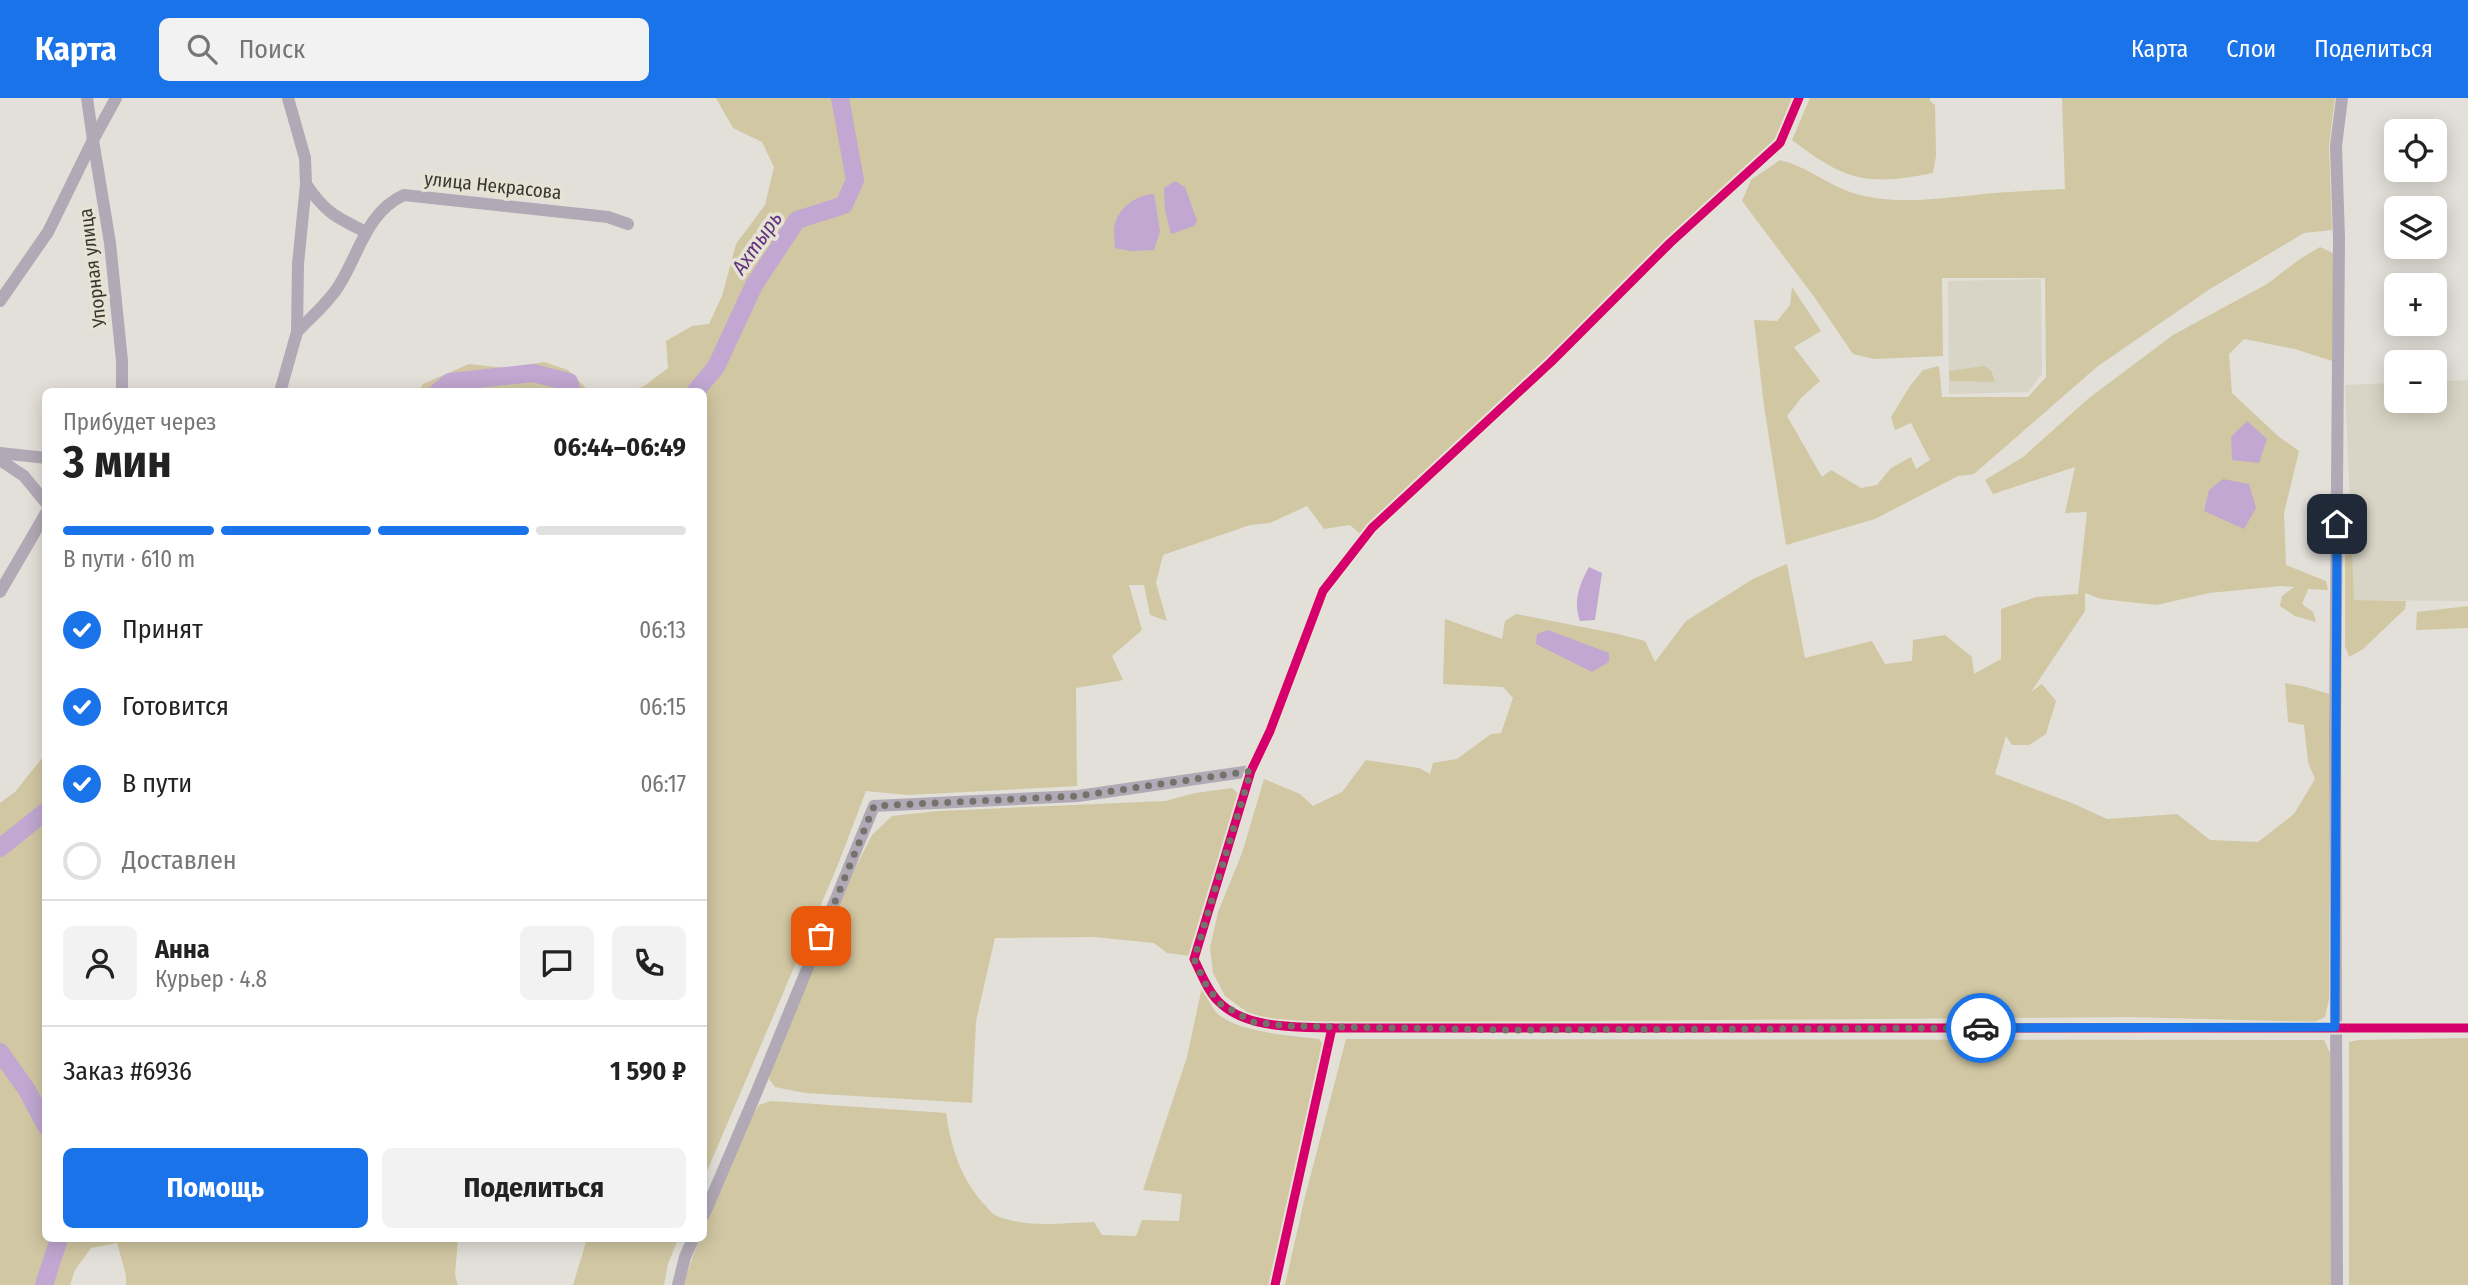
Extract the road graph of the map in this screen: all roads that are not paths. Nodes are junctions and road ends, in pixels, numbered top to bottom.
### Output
1 (87, 98) edge
2 (116, 98) edge
3 (288, 98) edge
4 (1799, 98) edge
5 (2342, 98) edge
6 (93, 140) junction
7 (306, 184) junction
8 (628, 225) dead end
9 (366, 232) junction
10 (0, 301) edge
11 (298, 332) junction
12 (122, 388) edge
13 (281, 388) edge
14 (0, 453) edge
15 (42, 458) edge
16 (0, 460) edge
17 (42, 498) edge
18 (42, 520) edge
19 (0, 592) edge
20 (1251, 771) junction
21 (2335, 1027) junction
22 (1332, 1028) junction
23 (2468, 1028) edge
24 (707, 1208) edge
25 (692, 1242) edge
26 (678, 1285) edge
27 (1275, 1285) edge
28 (2337, 1285) edge

1 - 6 street, Упорная улица
2 - 6 street
3 - 7 street, улица Некрасова
4 - 20 street
5 - 21 street
6 - 10 street
6 - 12 street, Упорная улица
7 - 9 street
7 - 11 street, улица Некрасова
8 - 9 street, улица Некрасова
9 - 11 street, улица Некрасова
11 - 13 street, улица Некрасова
14 - 15 street
16 - 17 street
18 - 19 street
20 - 22 street
20 - 24 street
21 - 22 street
21 - 23 street
21 - 28 street
22 - 27 street
25 - 26 street

